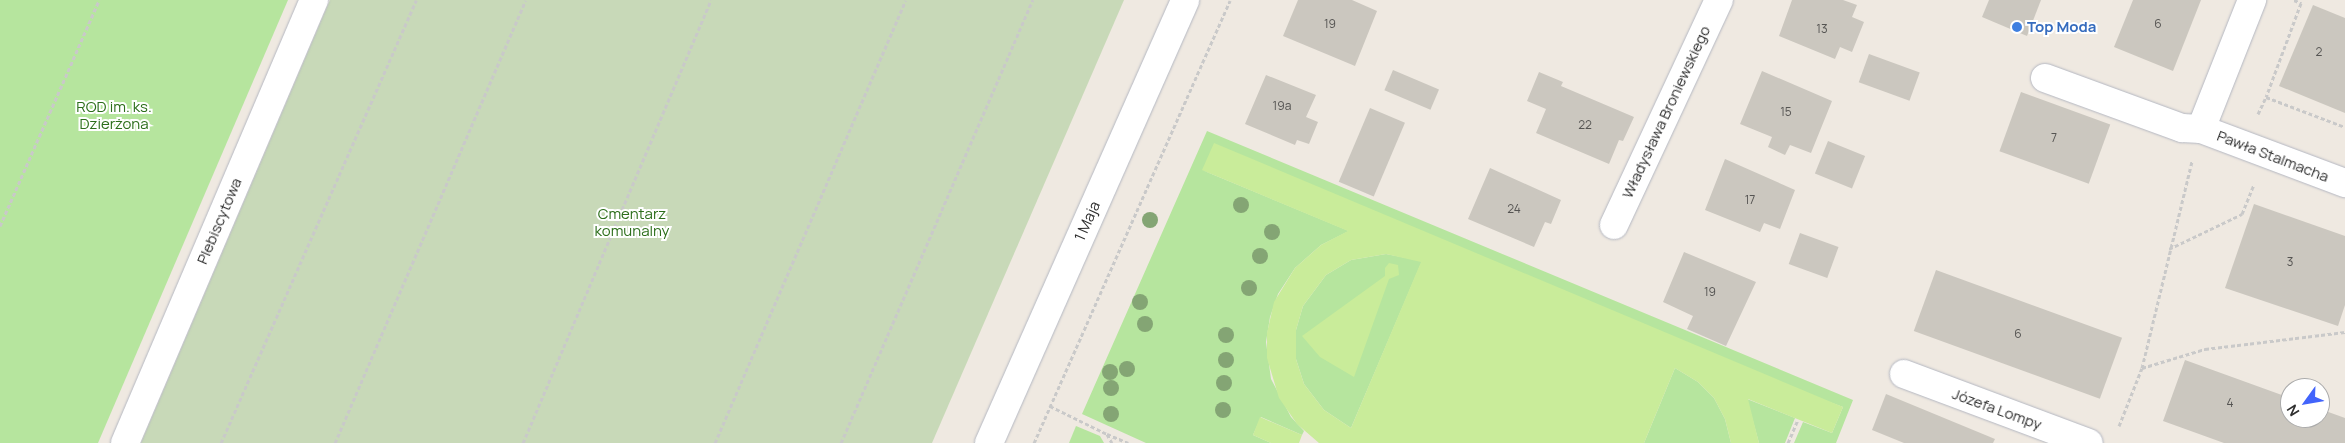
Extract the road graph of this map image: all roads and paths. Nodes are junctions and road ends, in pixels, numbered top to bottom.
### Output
1 (99, 0) edge
2 (314, 0) edge
3 (416, 0) edge
4 (526, 0) edge
5 (711, 0) edge
6 (906, 0) edge
7 (1033, 0) edge
8 (1185, 0) edge
9 (1230, 0) edge
10 (1719, 0) edge
11 (2252, 0) edge
12 (2294, 0) edge
13 (2045, 78) dead end
14 (2345, 127) edge
15 (2201, 129) junction
16 (2345, 183) edge
17 (2262, 188) dead end
18 (1614, 225) dead end
19 (0, 226) edge
20 (2169, 249) junction
21 (2345, 332) edge
22 (2142, 368) junction
23 (1904, 374) dead end
24 (1050, 406) junction
25 (1798, 420) dead end
26 (2117, 431) dead end
27 (1107, 434) junction
28 (125, 443) edge
29 (221, 443) edge
30 (335, 443) edge
31 (523, 443) edge
32 (715, 443) edge
33 (841, 443) edge
34 (989, 443) edge
35 (1034, 443) edge
36 (1112, 443) edge
37 (1128, 443) edge
38 (1788, 443) edge
39 (2089, 443) edge

1 - 19 path
2 - 28 street, Plebiscytowa
3 - 29 path
4 - 30 path
5 - 31 path
6 - 32 path
7 - 33 path
8 - 34 street, 1 Maja
9 - 24 path
10 - 18 street, Władysława Broniewskiego
11 - 15 street
12 - 14 path
13 - 15 street, Pawła Stalmacha
15 - 16 street, Pawła Stalmacha
15 - 20 path
17 - 20 path
20 - 22 path
21 - 22 path
22 - 26 path
23 - 39 street, Józefa Lompy
24 - 27 path
24 - 35 path
25 - 38 path
27 - 36 path
27 - 37 path

